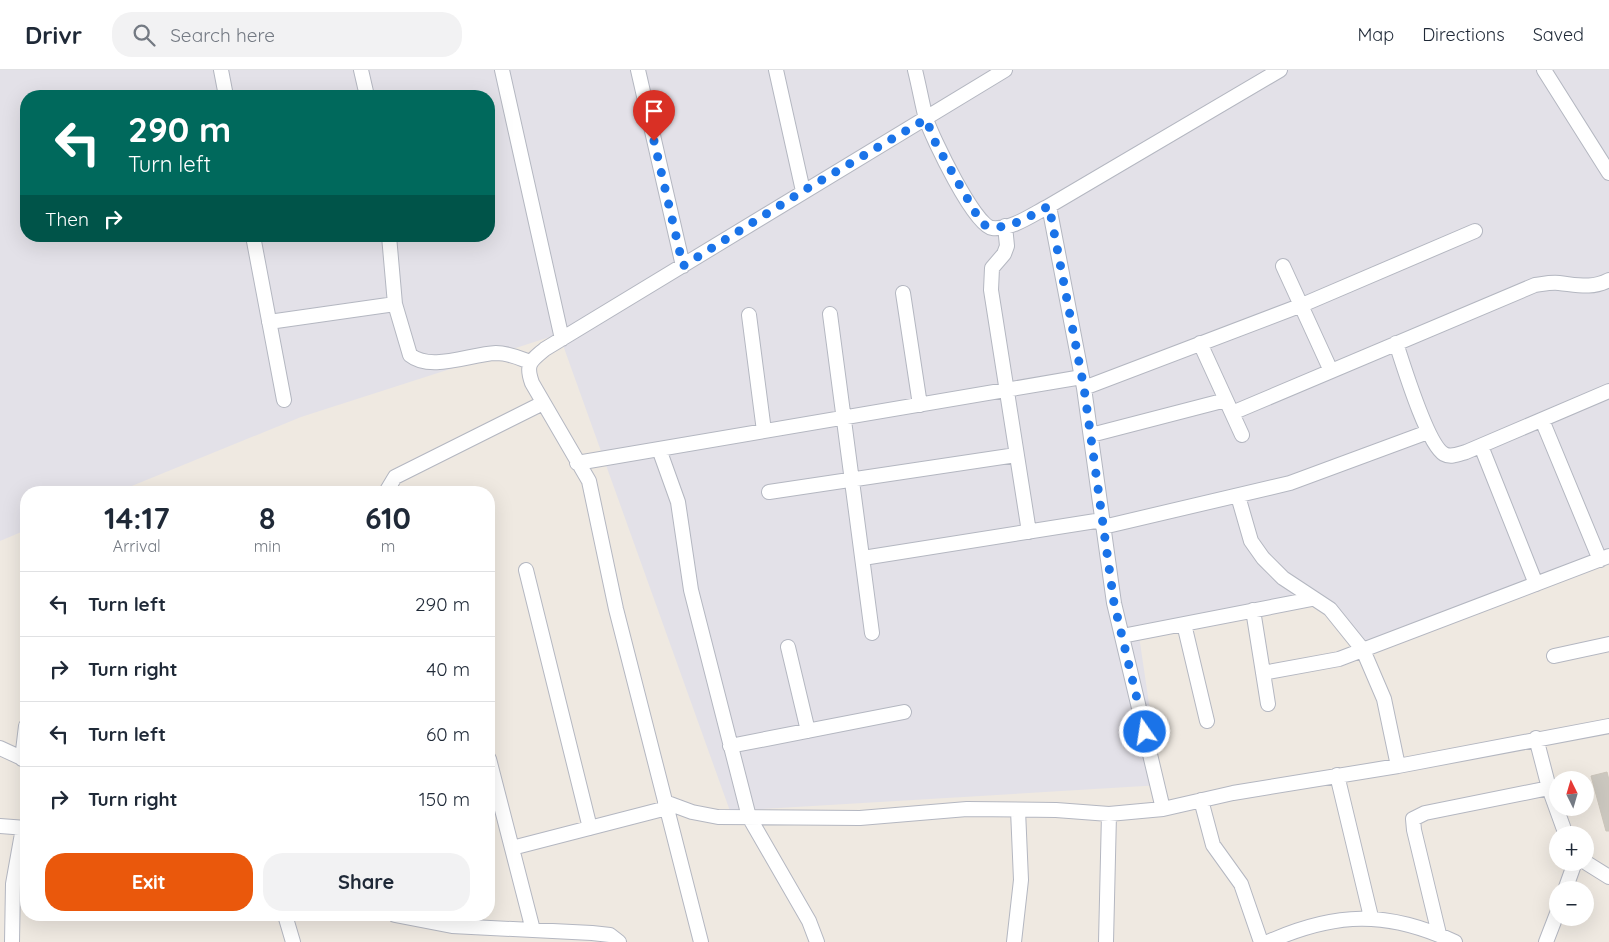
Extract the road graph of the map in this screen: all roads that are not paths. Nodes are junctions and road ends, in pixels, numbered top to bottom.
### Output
1 (221, 70) edge
2 (361, 70) edge
3 (502, 70) edge
4 (638, 70) edge
5 (776, 70) edge
6 (915, 70) edge
7 (1005, 70) edge
8 (1280, 70) edge
9 (1544, 70) edge
10 (225, 90) edge
11 (366, 90) edge
12 (926, 119) junction
13 (1609, 173) edge
14 (803, 191) junction
15 (1049, 206) junction
16 (1005, 226) junction
17 (1475, 231) dead end
18 (254, 242) edge
19 (390, 242) edge
20 (683, 266) junction
21 (1283, 266) dead end
22 (1609, 280) edge
23 (903, 293) dead end
24 (395, 304) junction
25 (1302, 305) junction
26 (830, 314) dead end
27 (749, 315) dead end
28 (269, 322) junction
29 (562, 339) junction
30 (1200, 343) junction
31 (1396, 343) junction
32 (530, 362) junction
33 (1331, 370) junction
34 (1083, 382) junction
35 (1006, 390) junction
36 (1609, 391) edge
37 (284, 400) dead end
38 (543, 403) junction
39 (920, 405) junction
40 (1229, 406) junction
41 (844, 418) junction
42 (1542, 420) junction
43 (764, 431) junction
44 (1428, 432) junction
45 (1091, 435) junction
46 (1242, 435) dead end
47 (1482, 446) junction
48 (659, 449) junction
49 (1016, 455) junction
50 (577, 463) junction
51 (852, 480) junction
52 (389, 486) edge
53 (768, 492) dead end
54 (1238, 496) junction
55 (1103, 524) junction
56 (1029, 532) junction
57 (863, 558) junction
58 (1604, 558) edge
59 (526, 570) dead end
60 (1536, 584) junction
61 (1312, 599) junction
62 (1254, 610) junction
63 (1184, 624) junction
64 (872, 632) dead end
65 (1122, 636) junction
66 (1609, 644) edge
67 (788, 647) dead end
68 (1363, 650) junction
69 (1554, 656) dead end
70 (1263, 673) junction
71 (1268, 704) dead end
72 (904, 712) dead end
73 (1207, 721) dead end
74 (1609, 726) edge
75 (808, 731) junction
76 (1536, 738) junction
77 (730, 746) junction
78 (0, 748) edge
79 (20, 758) edge
80 (1398, 766) junction
81 (1337, 775) junction
82 (495, 782) edge
83 (1549, 788) joint
84 (1201, 800) junction
85 (666, 805) junction
86 (1163, 809) junction
87 (1018, 810) junction
88 (1109, 814) junction
89 (749, 818) junction
90 (0, 826) edge
91 (20, 828) edge
92 (590, 828) junction
93 (20, 848) edge
94 (512, 848) junction
95 (1594, 868) edge
96 (1609, 877) edge
97 (1372, 918) junction
98 (287, 921) edge
99 (426, 921) edge
100 (1552, 926) edge
101 (533, 930) junction
102 (1439, 934) junction
103 (12, 942) edge
104 (293, 942) edge
105 (619, 942) edge
106 (701, 942) edge
107 (817, 942) edge
108 (1014, 942) edge
109 (1106, 942) edge
110 (1261, 942) edge
111 (1268, 942) edge
112 (1455, 942) edge
113 (1546, 942) edge

1 - 10 street
2 - 11 street
3 - 29 street
4 - 20 street
5 - 14 street
6 - 12 street
7 - 12 street
8 - 15 street
9 - 13 street
12 - 14 street
12 - 16 street
14 - 20 street
15 - 16 street
15 - 34 street
16 - 35 street
17 - 25 street
18 - 28 street
19 - 24 street
20 - 29 street
21 - 25 street
22 - 31 street
23 - 39 street
24 - 28 street
24 - 32 street
25 - 30 street
25 - 33 street
26 - 41 street
27 - 43 street
28 - 37 street
29 - 32 street
30 - 34 street
30 - 40 street
31 - 33 street
31 - 44 street
32 - 38 street
33 - 40 street
34 - 35 street
34 - 45 street
35 - 39 street
35 - 49 street
36 - 42 street
38 - 50 street
38 - 52 street
39 - 41 street
40 - 45 street
40 - 46 street
41 - 43 street
41 - 51 street
42 - 47 street
42 - 58 street
43 - 48 street
44 - 47 street
44 - 54 street
45 - 55 street
47 - 60 street
48 - 50 street
48 - 77 street
49 - 51 street
49 - 56 street
50 - 85 street
51 - 53 street
51 - 57 street
54 - 55 street
54 - 61 street
55 - 56 street
55 - 65 street
56 - 57 street
57 - 64 street
58 - 60 street
59 - 92 street
60 - 68 street
61 - 62 street
61 - 68 street
62 - 63 street
62 - 70 street
63 - 65 street
63 - 73 street
65 - 86 street
66 - 69 street
67 - 75 street
68 - 70 street
68 - 80 street
70 - 71 street
72 - 75 street
74 - 76 street
75 - 77 street
76 - 80 street
76 - 83 street
77 - 89 street
78 - 79 street
80 - 81 street
81 - 84 street
81 - 97 street
82 - 94 street
83 - 102 street
84 - 86 street
84 - 110 street
85 - 89 street
85 - 92 street
85 - 106 street
86 - 88 street
87 - 88 street
87 - 89 street
87 - 108 street
88 - 109 street
89 - 107 street
90 - 91 street
92 - 94 street
93 - 103 street
94 - 101 street
95 - 96 street
97 - 102 street
97 - 111 street
98 - 104 street
99 - 101 street
100 - 113 street
101 - 105 street
102 - 112 street

